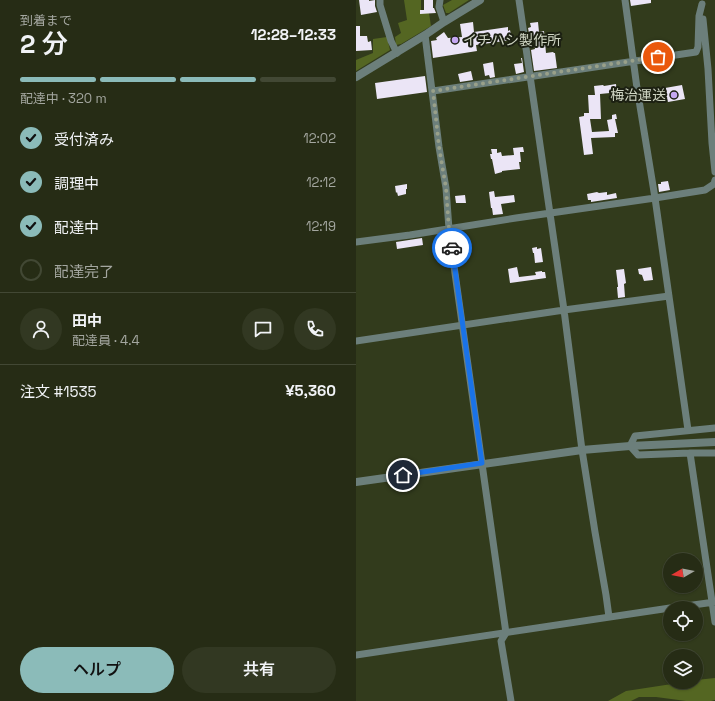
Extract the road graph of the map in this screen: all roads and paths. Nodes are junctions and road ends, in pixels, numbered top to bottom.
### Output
1 (380, 0) edge
2 (440, 0) edge
3 (480, 0) edge
4 (519, 0) edge
5 (625, 0) edge
6 (701, 2) edge
7 (444, 22) junction
8 (425, 35) junction
9 (397, 53) junction
10 (633, 61) junction
11 (356, 76) edge
12 (530, 77) junction
13 (709, 80) junction
14 (433, 91) junction
15 (715, 116) edge
16 (715, 172) edge
17 (715, 180) edge
18 (655, 198) junction
19 (550, 213) junction
20 (449, 229) junction
21 (356, 242) edge
22 (669, 296) junction
23 (564, 310) junction
24 (462, 326) junction
25 (356, 341) edge
26 (715, 428) edge
27 (688, 430) junction
28 (715, 442) edge
29 (630, 446) junction
30 (582, 450) junction
31 (690, 453) junction
32 (715, 453) edge
33 (482, 463) junction
34 (356, 482) edge
35 (714, 602) edge
36 (703, 604) edge
37 (663, 609) edge
38 (609, 617) junction
39 (715, 622) edge
40 (506, 633) junction
41 (356, 654) edge
42 (511, 701) edge

1 - 9 street
2 - 7 street
3 - 7 street
4 - 12 street
5 - 10 street
6 - 10 street
6 - 13 street
7 - 8 street
8 - 9 street
8 - 14 street
9 - 11 street
10 - 12 street
10 - 18 street
12 - 14 street
12 - 19 street
13 - 15 street
13 - 16 street
14 - 20 street
17 - 18 street
18 - 19 street
18 - 22 street
19 - 20 street
19 - 23 street
20 - 21 street
20 - 24 street
22 - 23 street
22 - 27 street
23 - 24 street
23 - 30 street
24 - 25 street
24 - 33 street
26 - 27 street
27 - 29 street
28 - 29 street
29 - 30 street
29 - 31 street
30 - 33 street
30 - 38 street
31 - 32 street
31 - 35 street
33 - 34 street
33 - 40 street
35 - 36 street
35 - 39 street
37 - 38 street
38 - 40 street
40 - 41 street
40 - 42 street

